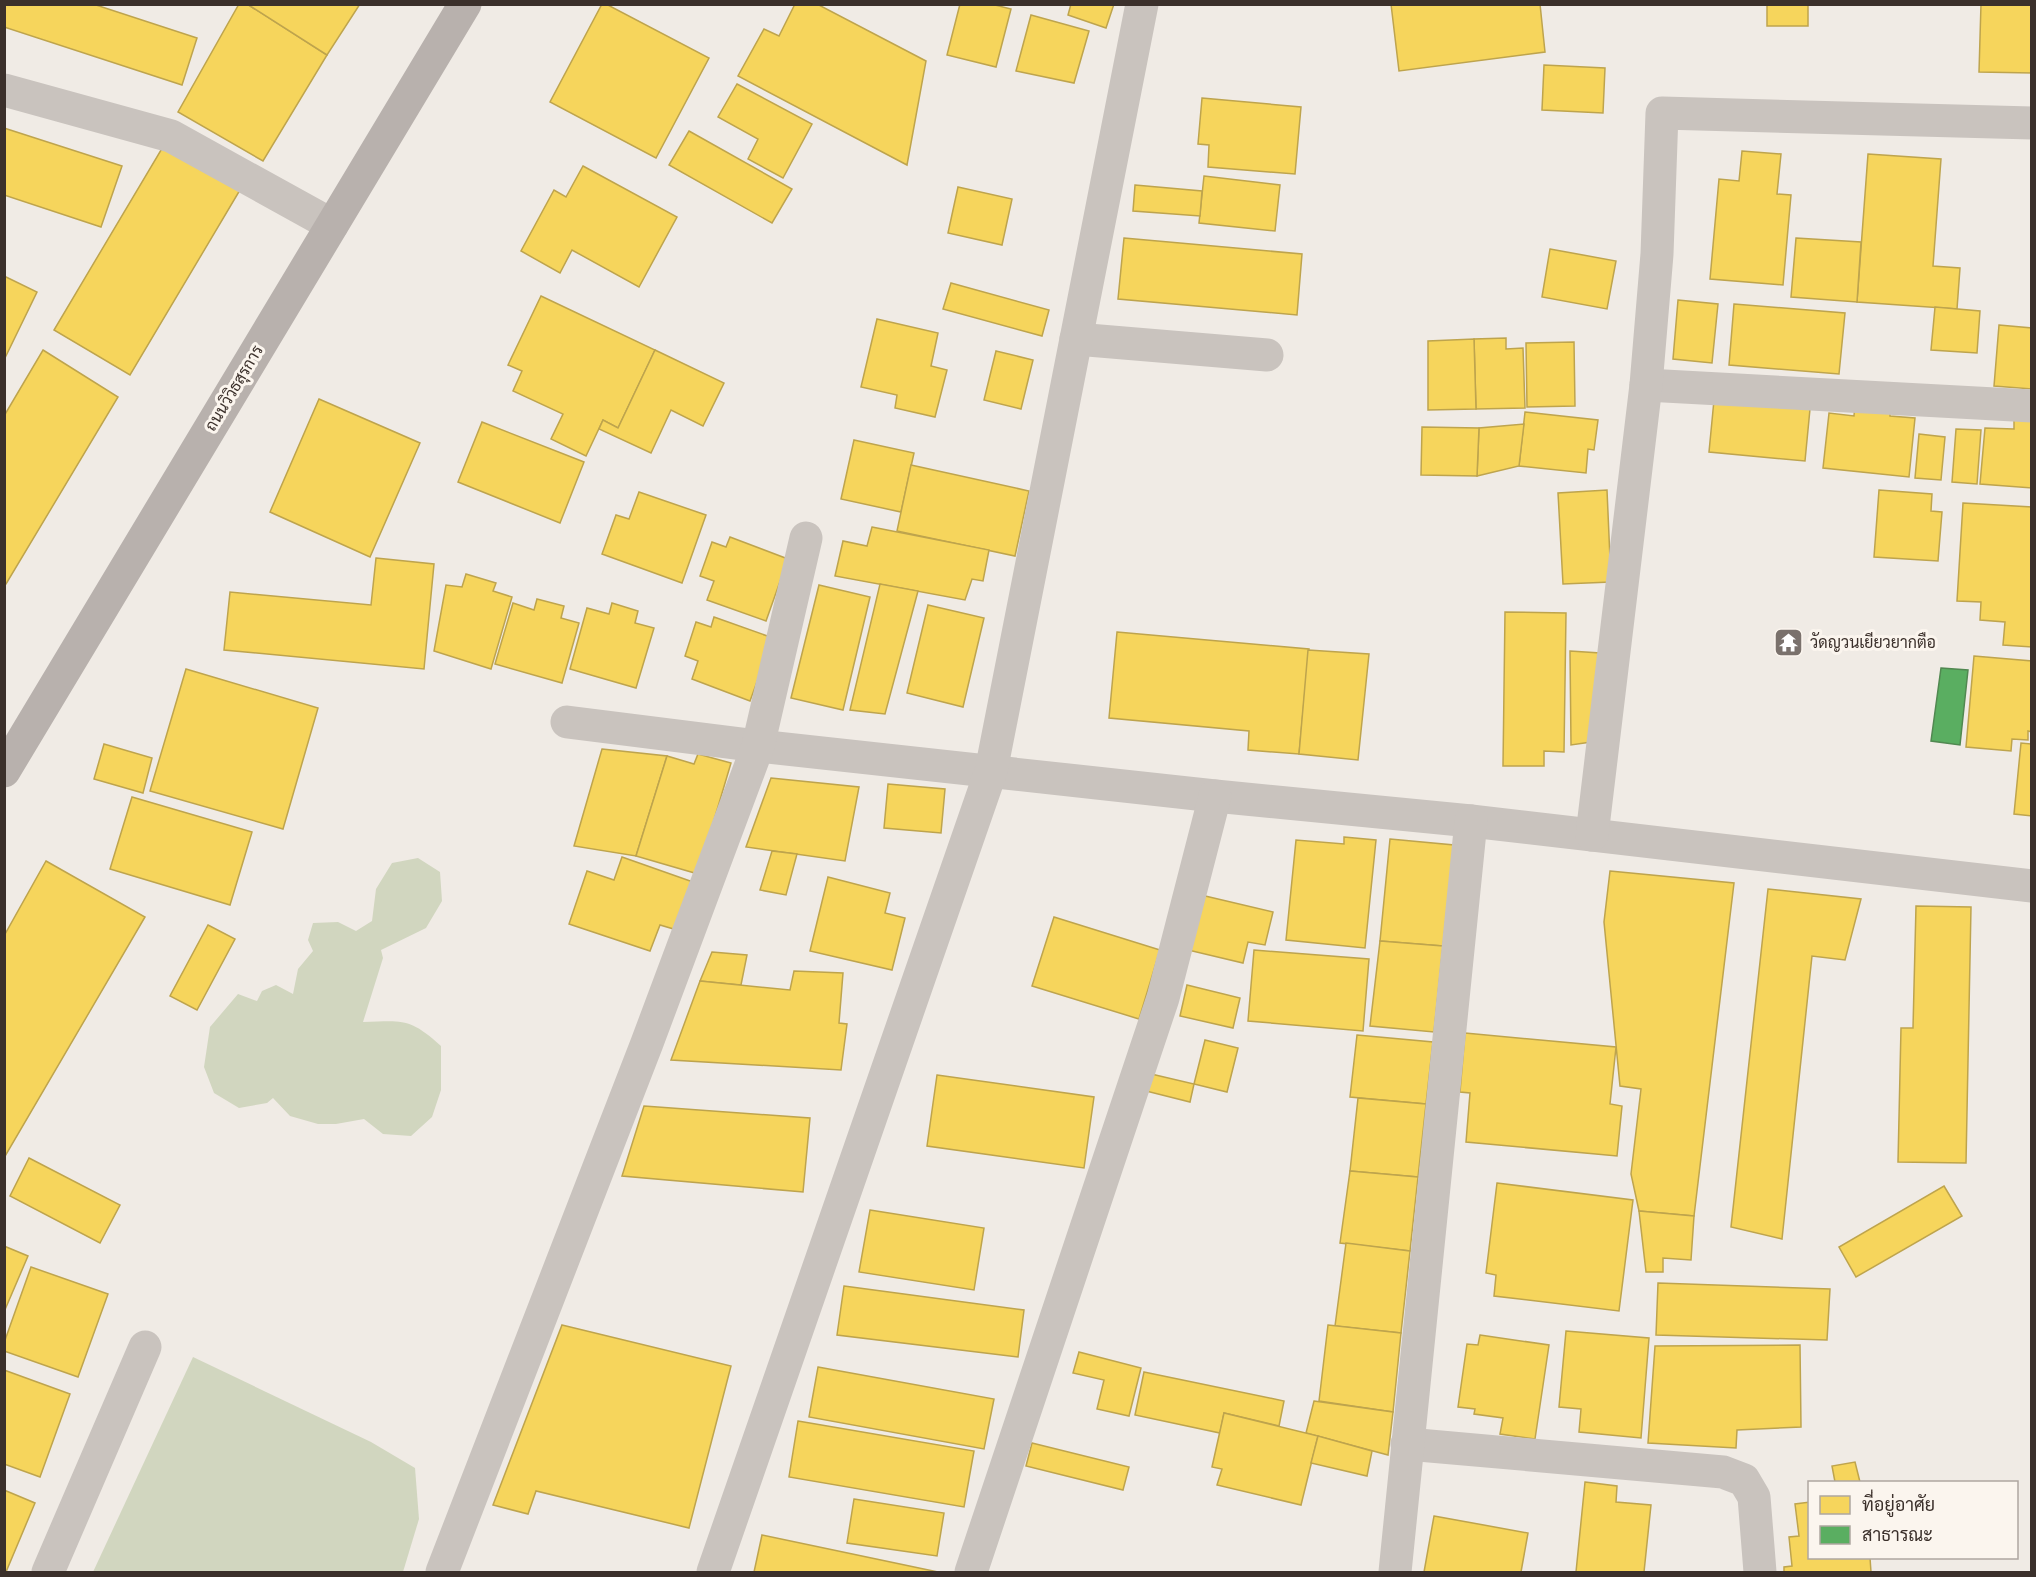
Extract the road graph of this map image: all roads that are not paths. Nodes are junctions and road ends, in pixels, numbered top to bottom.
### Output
1 (465, 4) edge
2 (1142, 4) edge
3 (4, 90) edge
4 (2031, 123) edge
5 (332, 225) junction
6 (1076, 339) junction
7 (1267, 355) dead end
8 (1646, 385) junction
9 (2031, 406) edge
10 (806, 538) dead end
11 (567, 722) dead end
12 (758, 746) junction
13 (4, 771) edge
14 (991, 771) junction
15 (1215, 796) junction
16 (1471, 821) junction
17 (1592, 835) junction
18 (2031, 886) edge
19 (145, 1347) dead end
20 (1407, 1444) junction
21 (48, 1572) edge
22 (442, 1572) edge
23 (713, 1572) edge
24 (970, 1572) edge
25 (1395, 1572) edge
26 (1760, 1572) edge

1 - 5 main road, ถนนวิวิธสุรการ
2 - 6 street
3 - 5 street
4 - 8 street
5 - 13 main road, ถนนวิวิธสุรการ
6 - 7 street
6 - 14 street
8 - 9 street
8 - 17 street
10 - 12 street
11 - 12 street
12 - 14 street
12 - 22 street
14 - 15 street
14 - 23 street
15 - 16 street
15 - 24 street
16 - 17 street
16 - 20 street
17 - 18 street
19 - 21 street
20 - 25 street
20 - 26 street

